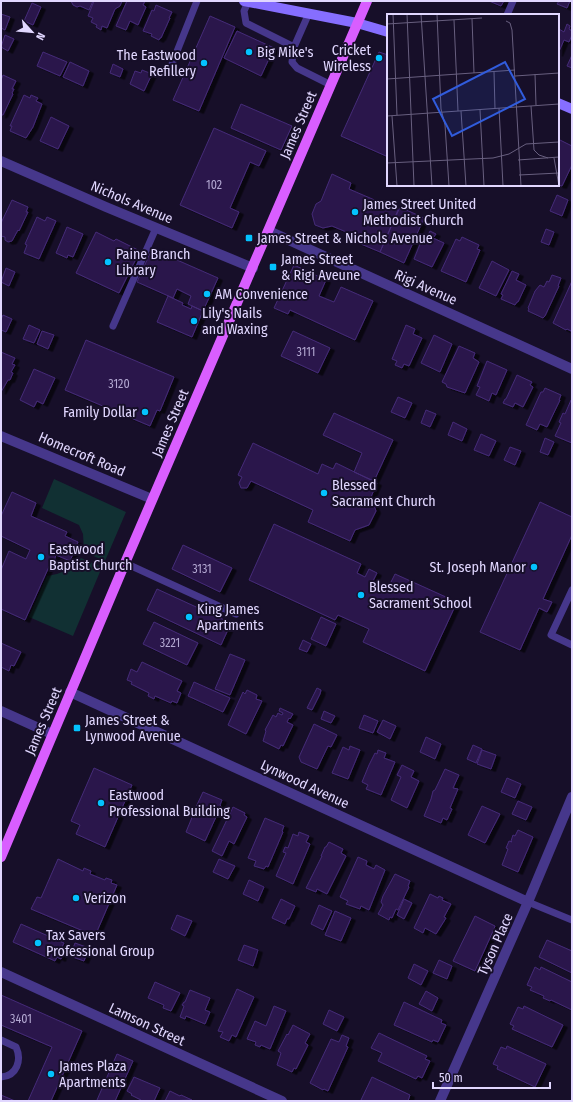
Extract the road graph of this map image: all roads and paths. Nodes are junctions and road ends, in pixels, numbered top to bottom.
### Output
1 (197, 1) edge
2 (246, 1) edge
3 (366, 1) edge
4 (513, 1) edge
5 (309, 13) junction
6 (507, 14) edge
7 (357, 23) junction
8 (387, 32) edge
9 (294, 47) junction
10 (168, 74) dead end
11 (331, 85) junction
12 (559, 103) edge
13 (572, 109) edge
14 (1, 161) edge
15 (156, 228) junction
16 (269, 231) junction
17 (252, 268) junction
18 (113, 326) dead end
19 (572, 369) edge
20 (1, 436) edge
21 (152, 499) junction
22 (125, 563) junction
23 (572, 590) edge
24 (236, 614) dead end
25 (572, 645) edge
26 (70, 692) junction
27 (1, 711) edge
28 (52, 734) junction
29 (572, 797) edge
30 (1, 857) edge
31 (528, 902) junction
32 (572, 920) edge
33 (1, 972) edge
34 (1, 1040) edge
35 (1, 1077) edge
36 (282, 1101) edge
37 (440, 1101) edge

1 - 10 lane
2 - 5 main road
2 - 9 lane
3 - 7 main road, James Street
4 - 6 lane
5 - 7 main road
5 - 9 lane
7 - 8 main road
7 - 11 main road, James Street
9 - 11 lane
11 - 16 main road, James Street
12 - 13 main road
14 - 15 street, Nichols Avenue
15 - 17 street, Nichols Avenue
15 - 18 lane
16 - 17 main road, James Street
16 - 19 street, Rigi Avenue
17 - 21 main road, James Street
20 - 21 street, Homecroft Road
21 - 22 main road, James Street
22 - 24 lane
22 - 26 main road, James Street
23 - 25 lane
26 - 28 main road, James Street
26 - 31 street, Lynwood Avenue
27 - 28 street
28 - 30 main road, James Street
29 - 31 street, Tyson Place
31 - 32 lane
31 - 37 street, Tyson Place
33 - 36 street, Lamson Street
34 - 35 lane

